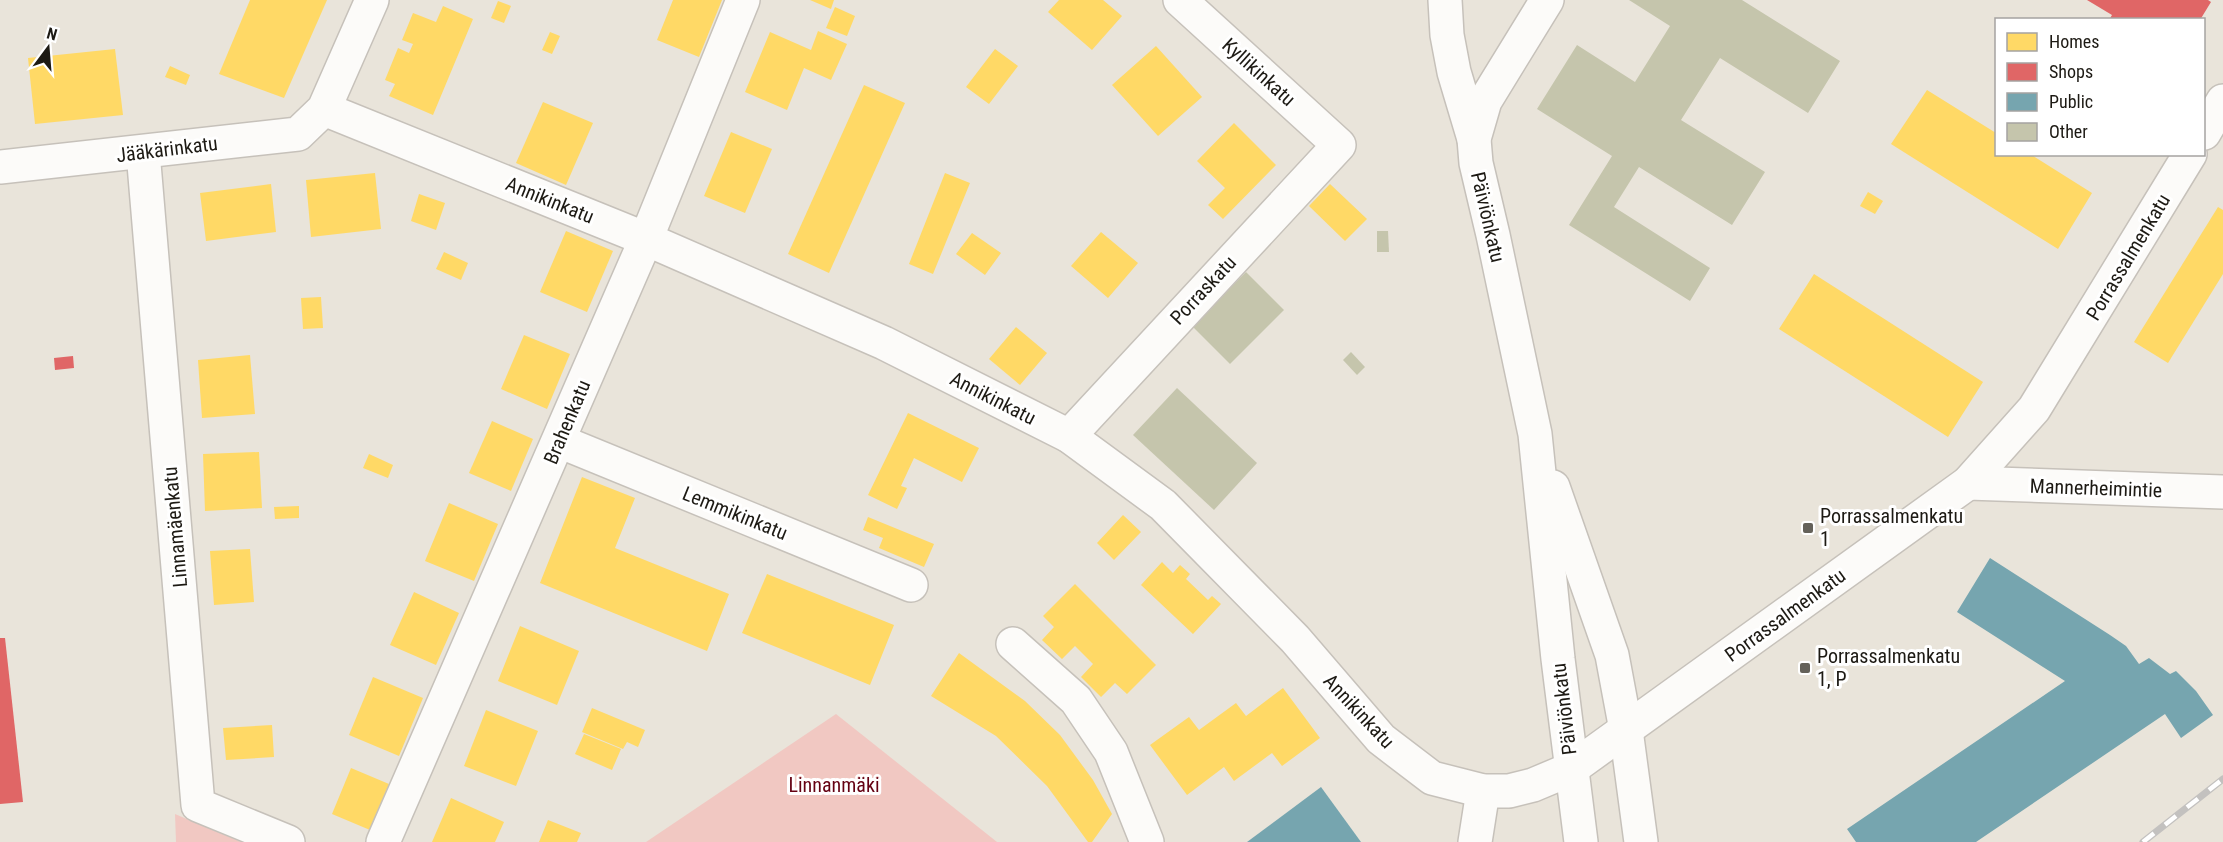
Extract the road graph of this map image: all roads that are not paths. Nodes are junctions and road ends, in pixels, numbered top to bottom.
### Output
1 (372, 0) edge
2 (744, 0) edge
3 (1180, 0) edge
4 (1445, 0) edge
5 (1547, 0) edge
6 (2223, 101) edge
7 (324, 109) junction
8 (2205, 131) edge
9 (1474, 139) junction
10 (1339, 145) joint
11 (143, 152) junction
12 (2189, 156) edge
13 (0, 167) edge
14 (646, 239) junction
15 (1535, 434) junction
16 (1069, 436) junction
17 (559, 441) junction
18 (1968, 483) junction
19 (2223, 492) edge
20 (911, 585) dead end
21 (1012, 644) dead end
22 (1626, 730) junction
23 (1571, 769) junction
24 (1483, 791) junction
25 (288, 842) edge
26 (383, 842) edge
27 (1147, 842) edge
28 (1475, 842) edge
29 (1581, 842) edge
30 (1641, 842) edge

1 - 7 street
2 - 14 street, Brahenkatu
3 - 10 street, Kyllikinkatu
4 - 9 street, Päiviönkatu
5 - 9 street
6 - 8 street
7 - 11 street, Jääkärinkatu
7 - 14 street, Annikinkatu
9 - 15 street, Päiviönkatu
10 - 16 street, Porraskatu
11 - 13 street, Jääkärinkatu
11 - 25 street, Linnamäenkatu
12 - 18 street, Porrassalmenkatu
14 - 16 street, Annikinkatu
14 - 17 street, Brahenkatu
15 - 22 street, Päiviönkatu
15 - 23 street, Päiviönkatu
16 - 24 street, Annikinkatu
17 - 20 street, Lemmikinkatu
17 - 26 street, Brahenkatu
18 - 19 street, Mannerheimintie
18 - 22 street, Porrassalmenkatu
21 - 27 street
22 - 23 street, Porrassalmenkatu
22 - 30 street, Päiviönkatu
23 - 24 street, Annikinkatu
23 - 29 street, Päiviönkatu
24 - 28 street

